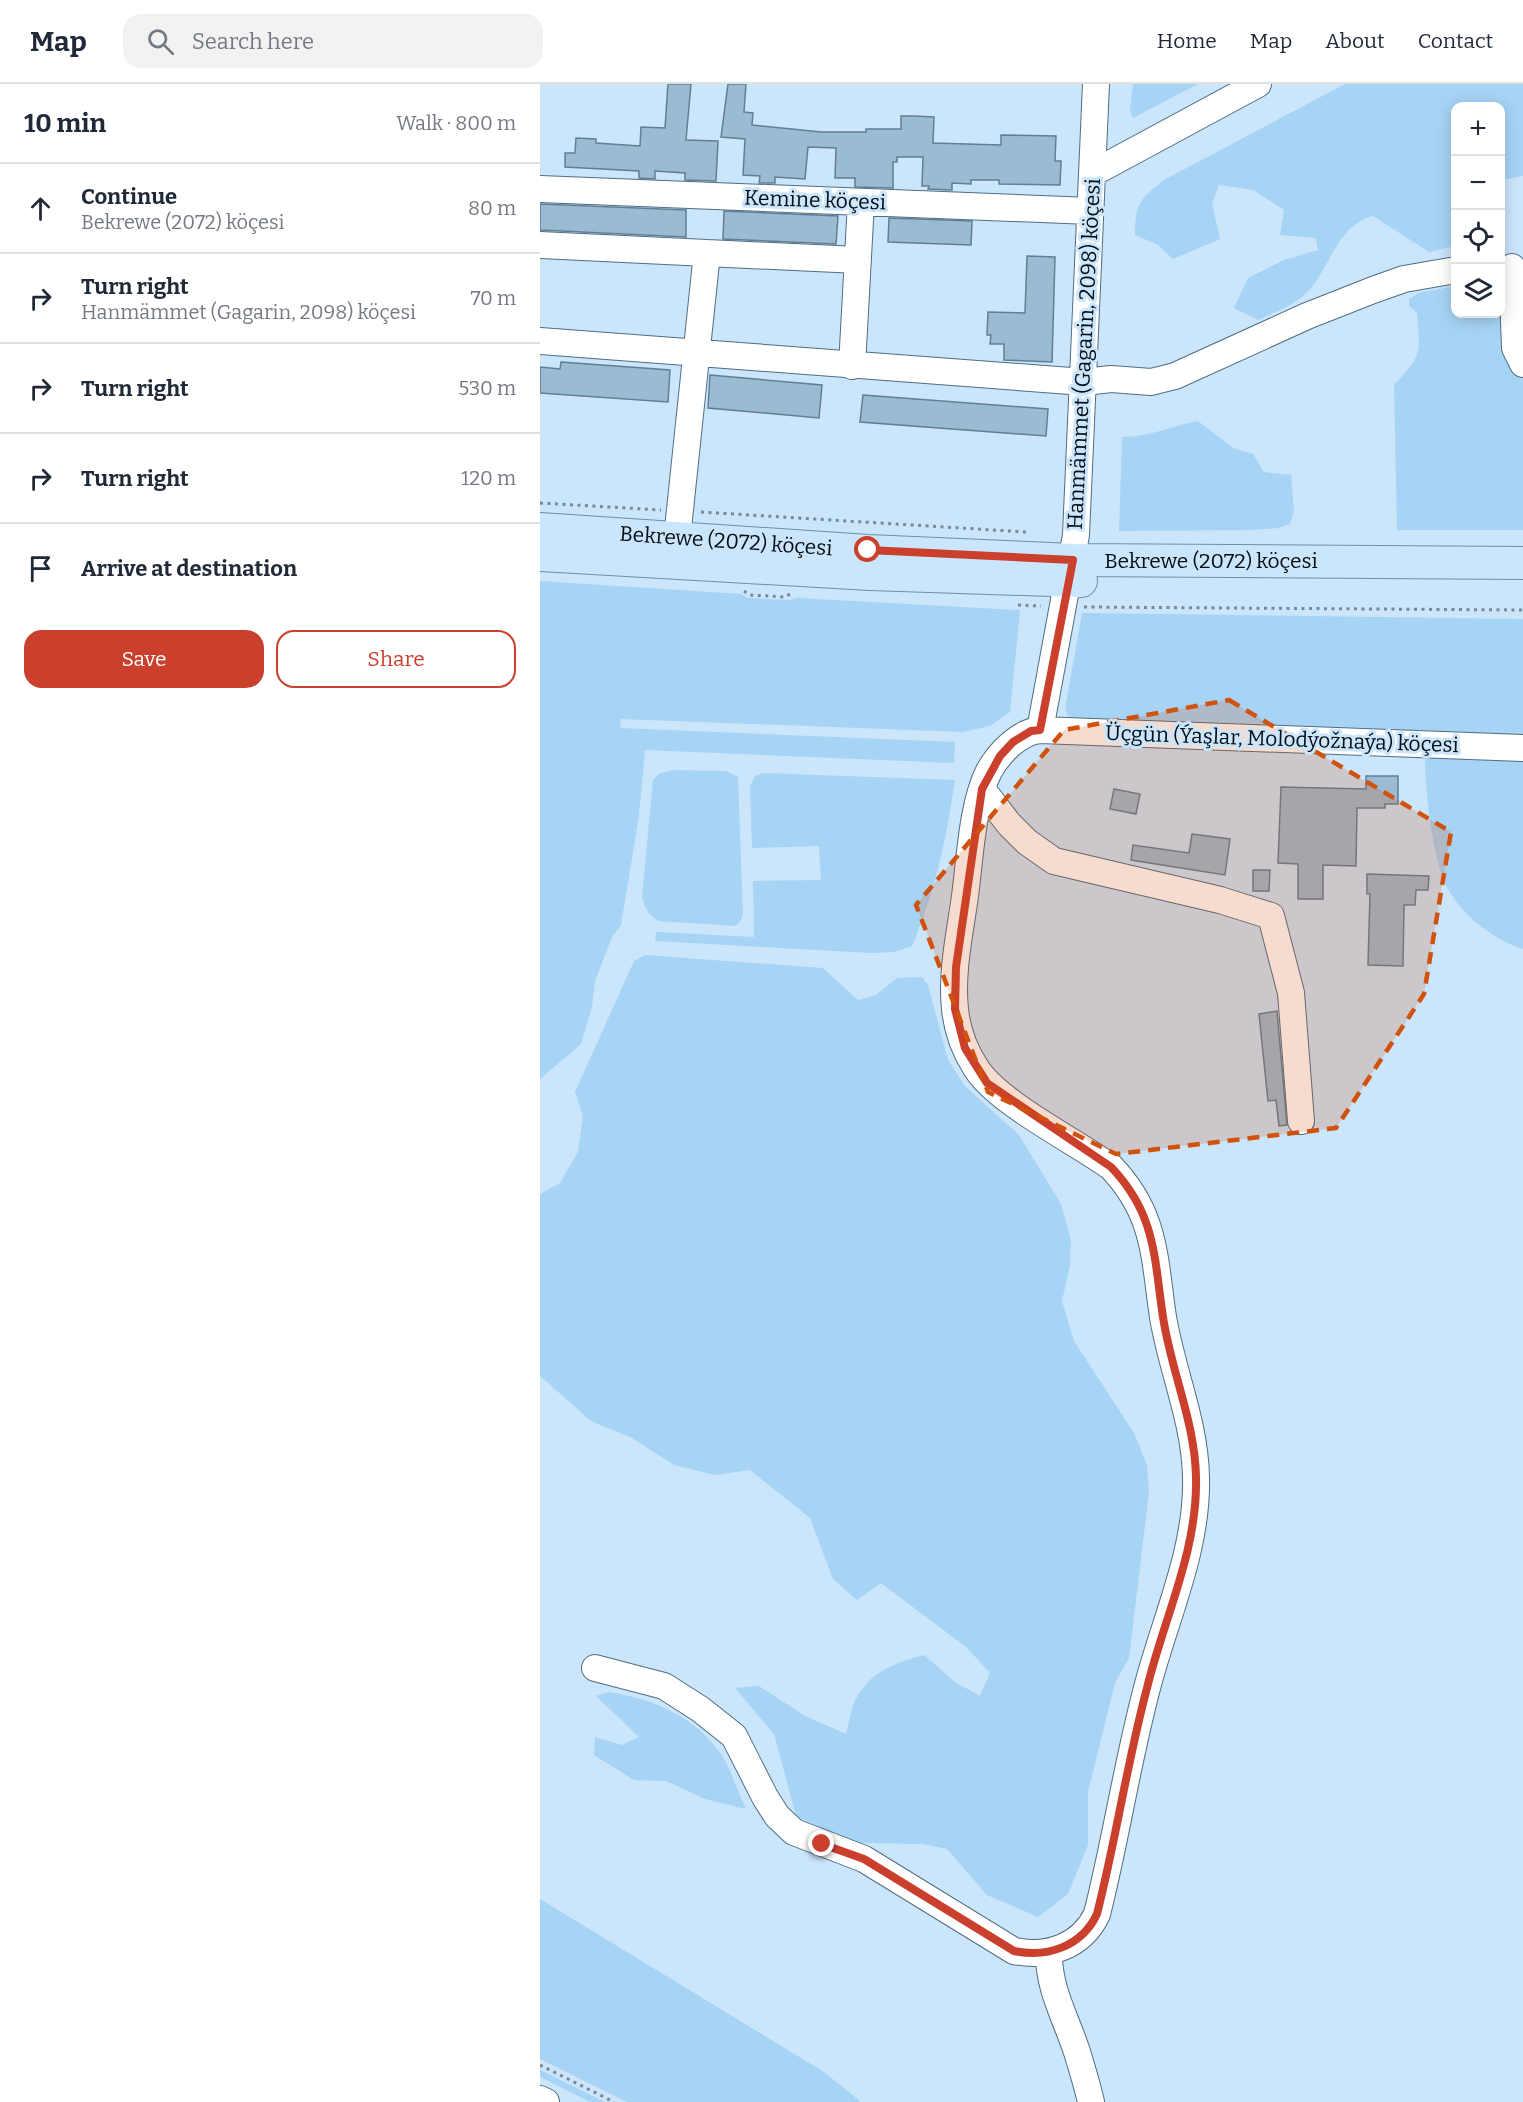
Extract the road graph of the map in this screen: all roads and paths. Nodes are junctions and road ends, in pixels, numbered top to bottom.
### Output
1 (1096, 84) edge
2 (1258, 84) edge
3 (1092, 173) junction
4 (540, 189) edge
5 (861, 202) junction
6 (1090, 211) junction
7 (540, 245) edge
8 (707, 253) junction
9 (858, 260) junction
10 (1512, 267) edge
11 (1451, 271) edge
12 (540, 341) edge
13 (695, 352) junction
14 (1523, 364) edge
15 (852, 366) junction
16 (1084, 382) junction
17 (540, 503) edge
18 (678, 524) junction
19 (540, 529) edge
20 (1030, 532) dead end
21 (540, 555) edge
22 (1523, 563) edge
23 (1071, 571) junction
24 (1523, 584) edge
25 (1040, 730) junction
26 (1523, 748) edge
27 (982, 789) junction
28 (1301, 1121) dead end
29 (595, 1668) dead end
30 (1049, 1952) junction
31 (540, 2065) edge
32 (540, 2099) edge
33 (546, 2102) edge
34 (614, 2102) edge
35 (1091, 2102) edge

1 - 3 street, Hanmämmet (Gagarin, 2098) köçesi
2 - 3 street
3 - 6 street, Hanmämmet (Gagarin, 2098) köçesi
4 - 5 street, Kemine köçesi
5 - 6 street, Kemine köçesi
5 - 9 street
6 - 16 street, Hanmämmet (Gagarin, 2098) köçesi
7 - 8 street
8 - 9 street
8 - 13 street
9 - 15 street
10 - 14 street
11 - 16 street
12 - 13 street
13 - 15 street
13 - 18 street
15 - 16 street
16 - 23 street, Hanmämmet (Gagarin, 2098) köçesi
17 - 18 path
18 - 19 main road, Bekrewe (2072) köçesi
18 - 20 path
18 - 23 main road, Bekrewe (2072) köçesi
21 - 23 main road, Bekrewe (2072) köçesi
22 - 23 main road, Bekrewe (2072) köçesi
23 - 24 main road, Bekrewe (2072) köçesi
23 - 25 street, Hanmämmet (Gagarin, 2098) köçesi
25 - 26 street, Üçgün (Ýaşlar, Molodýožnaýa) köçesi
25 - 27 street
27 - 28 street
27 - 30 street
29 - 30 street
30 - 35 street
31 - 34 path
32 - 33 street

